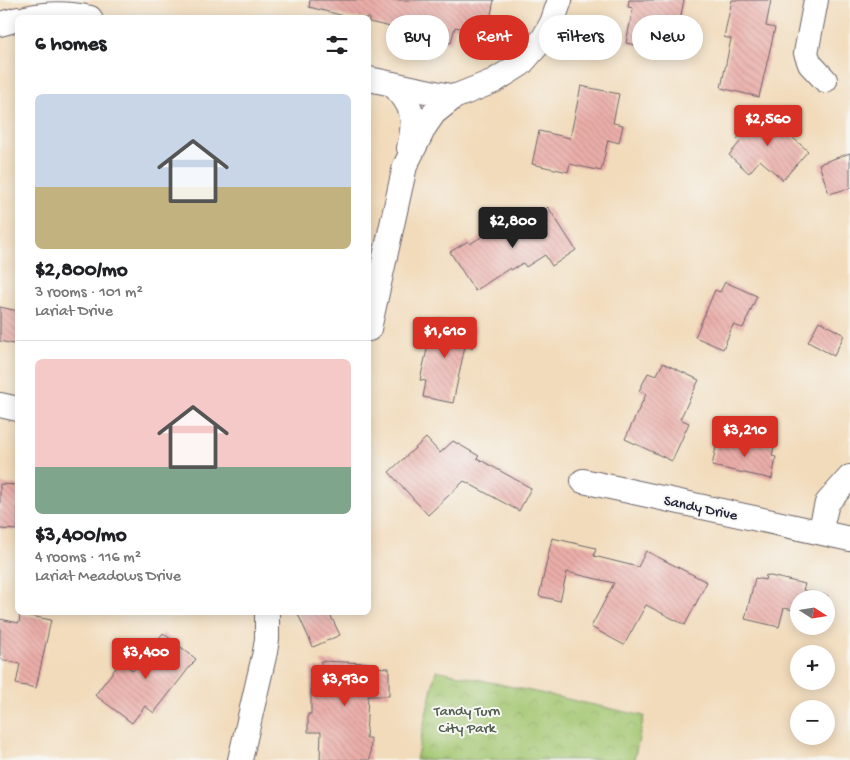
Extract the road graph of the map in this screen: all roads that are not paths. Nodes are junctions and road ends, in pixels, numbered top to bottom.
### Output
1 (560, 0) edge
2 (816, 0) edge
3 (50, 15) edge
4 (66, 15) edge
5 (15, 20) edge
6 (0, 24) edge
7 (371, 79) edge
8 (825, 80) dead end
9 (392, 84) junction
10 (454, 98) junction
11 (405, 166) junction
12 (371, 320) edge
13 (0, 405) edge
14 (15, 408) edge
15 (850, 477) edge
16 (583, 481) dead end
17 (820, 532) junction
18 (850, 539) edge
19 (267, 615) edge
20 (240, 760) edge

1 - 10 street
2 - 8 street
3 - 4 street
5 - 6 street
7 - 9 street
9 - 10 street
9 - 11 street
10 - 11 street
11 - 12 street
13 - 14 street
15 - 17 street
16 - 17 street, Sandy Drive
17 - 18 street, Sandy Drive
19 - 20 street

